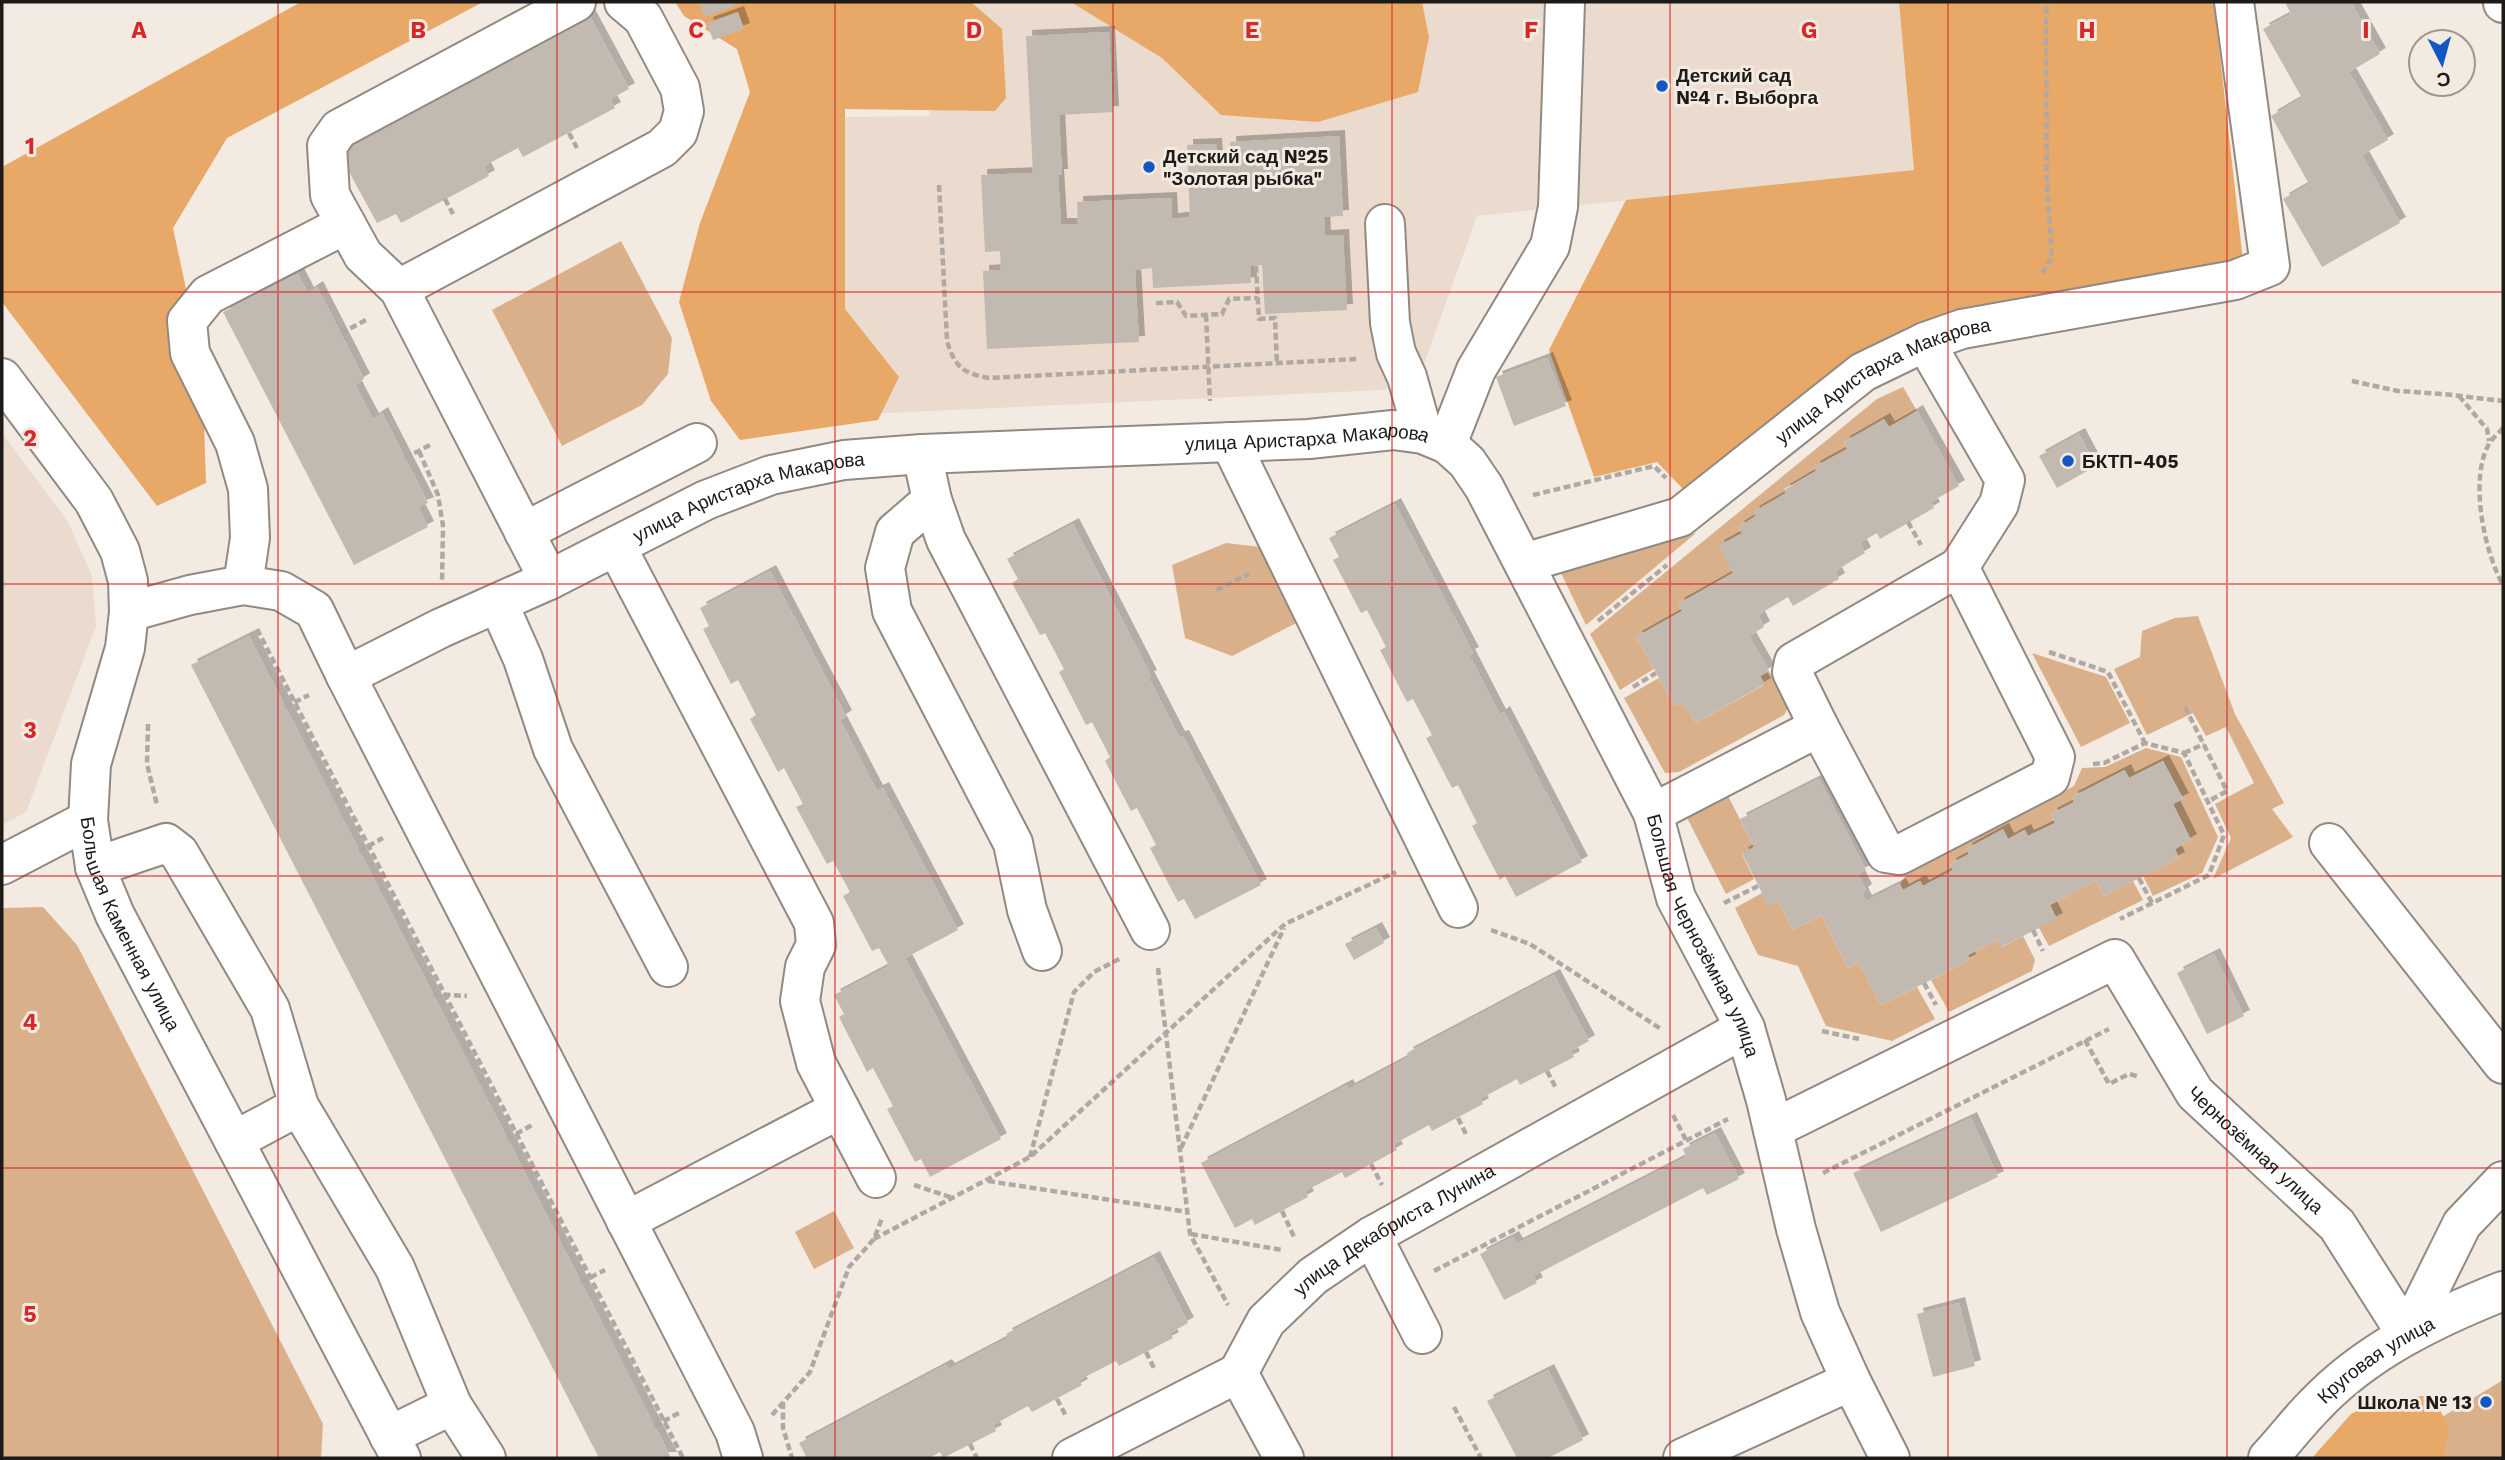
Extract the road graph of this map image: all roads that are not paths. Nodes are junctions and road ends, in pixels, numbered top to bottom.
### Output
1 (576, 2) edge
2 (624, 2) edge
3 (1565, 2) edge
4 (2234, 2) edge
5 (346, 224) junction
6 (1385, 224) dead end
7 (399, 289) junction
8 (1925, 342) junction
9 (2, 378) edge
10 (1435, 439) junction
11 (1230, 442) junction
12 (698, 443) dead end
13 (922, 454) junction
14 (932, 500) junction
15 (524, 532) junction
16 (616, 546) junction
17 (1524, 563) junction
18 (1959, 567) junction
19 (549, 580) junction
20 (243, 585) junction
21 (498, 603) junction
22 (129, 611) junction
23 (346, 676) junction
24 (1819, 727) junction
25 (1653, 813) junction
26 (88, 820) junction
27 (2329, 843) dead end
28 (2, 865) edge
29 (95, 867) junction
30 (1458, 908) road end
31 (1150, 930) dead end
32 (1042, 951) dead end
33 (668, 967) dead end
34 (1745, 1028) junction
35 (2503, 1064) edge
36 (299, 1106) junction
37 (840, 1109) junction
38 (1770, 1114) junction
39 (234, 1140) junction
40 (892, 1181) road end
41 (2503, 1181) edge
42 (626, 1221) junction
43 (1372, 1236) junction
44 (2503, 1291) edge
45 (1422, 1334) dead end
46 (2407, 1335) junction
47 (1245, 1361) junction
48 (1851, 1381) junction
49 (452, 1405) junction
50 (395, 1447) edge
51 (742, 1455) edge
52 (486, 1458) edge
53 (1072, 1458) edge
54 (1284, 1458) edge
55 (1683, 1458) edge
56 (1890, 1458) edge
57 (2268, 1458) edge

1 - 5 street
2 - 7 street
3 - 10 street
4 - 8 street, улица Аристарха Макарова
5 - 7 street
5 - 20 street
6 - 10 street
7 - 15 street
8 - 17 street, улица Аристарха Макарова
8 - 18 street
9 - 22 street, Большая Каменная улица
10 - 11 street, улица Аристарха Макарова
10 - 17 street, Большая Чернозёмная улица
11 - 13 street, улица Аристарха Макарова
11 - 30 street
12 - 15 street
13 - 14 street
13 - 16 street, улица Аристарха Макарова
14 - 31 street
14 - 32 street
15 - 19 street
16 - 19 street, улица Аристарха Макарова
16 - 37 street
17 - 25 street, Большая Чернозёмная улица
18 - 24 street
18 - 24 street
19 - 21 street, улица Аристарха Макарова
20 - 22 street
20 - 23 street
21 - 23 street, улица Аристарха Макарова
21 - 33 street
22 - 26 street, Большая Каменная улица
23 - 42 street
24 - 25 street
25 - 34 street, Большая Чернозёмная улица
26 - 28 street
26 - 29 street, Большая Каменная улица
27 - 35 street
29 - 36 street
29 - 39 street, Большая Каменная улица
34 - 38 street, Большая Чернозёмная улица
34 - 43 street, улица Декабриста Лунина
36 - 39 street
36 - 49 street
37 - 40 street
37 - 42 street
38 - 46 street, Чернозёмная улица
38 - 48 street, Большая Чернозёмная улица
39 - 50 street, Большая Каменная улица
41 - 46 street
42 - 51 street
43 - 45 street
43 - 47 street, улица Декабриста Лунина
44 - 46 street, Круговая улица
46 - 57 street, Круговая улица
47 - 53 street
47 - 54 street
48 - 55 street
48 - 56 street, Большая Чернозёмная улица
49 - 50 street
49 - 52 street

